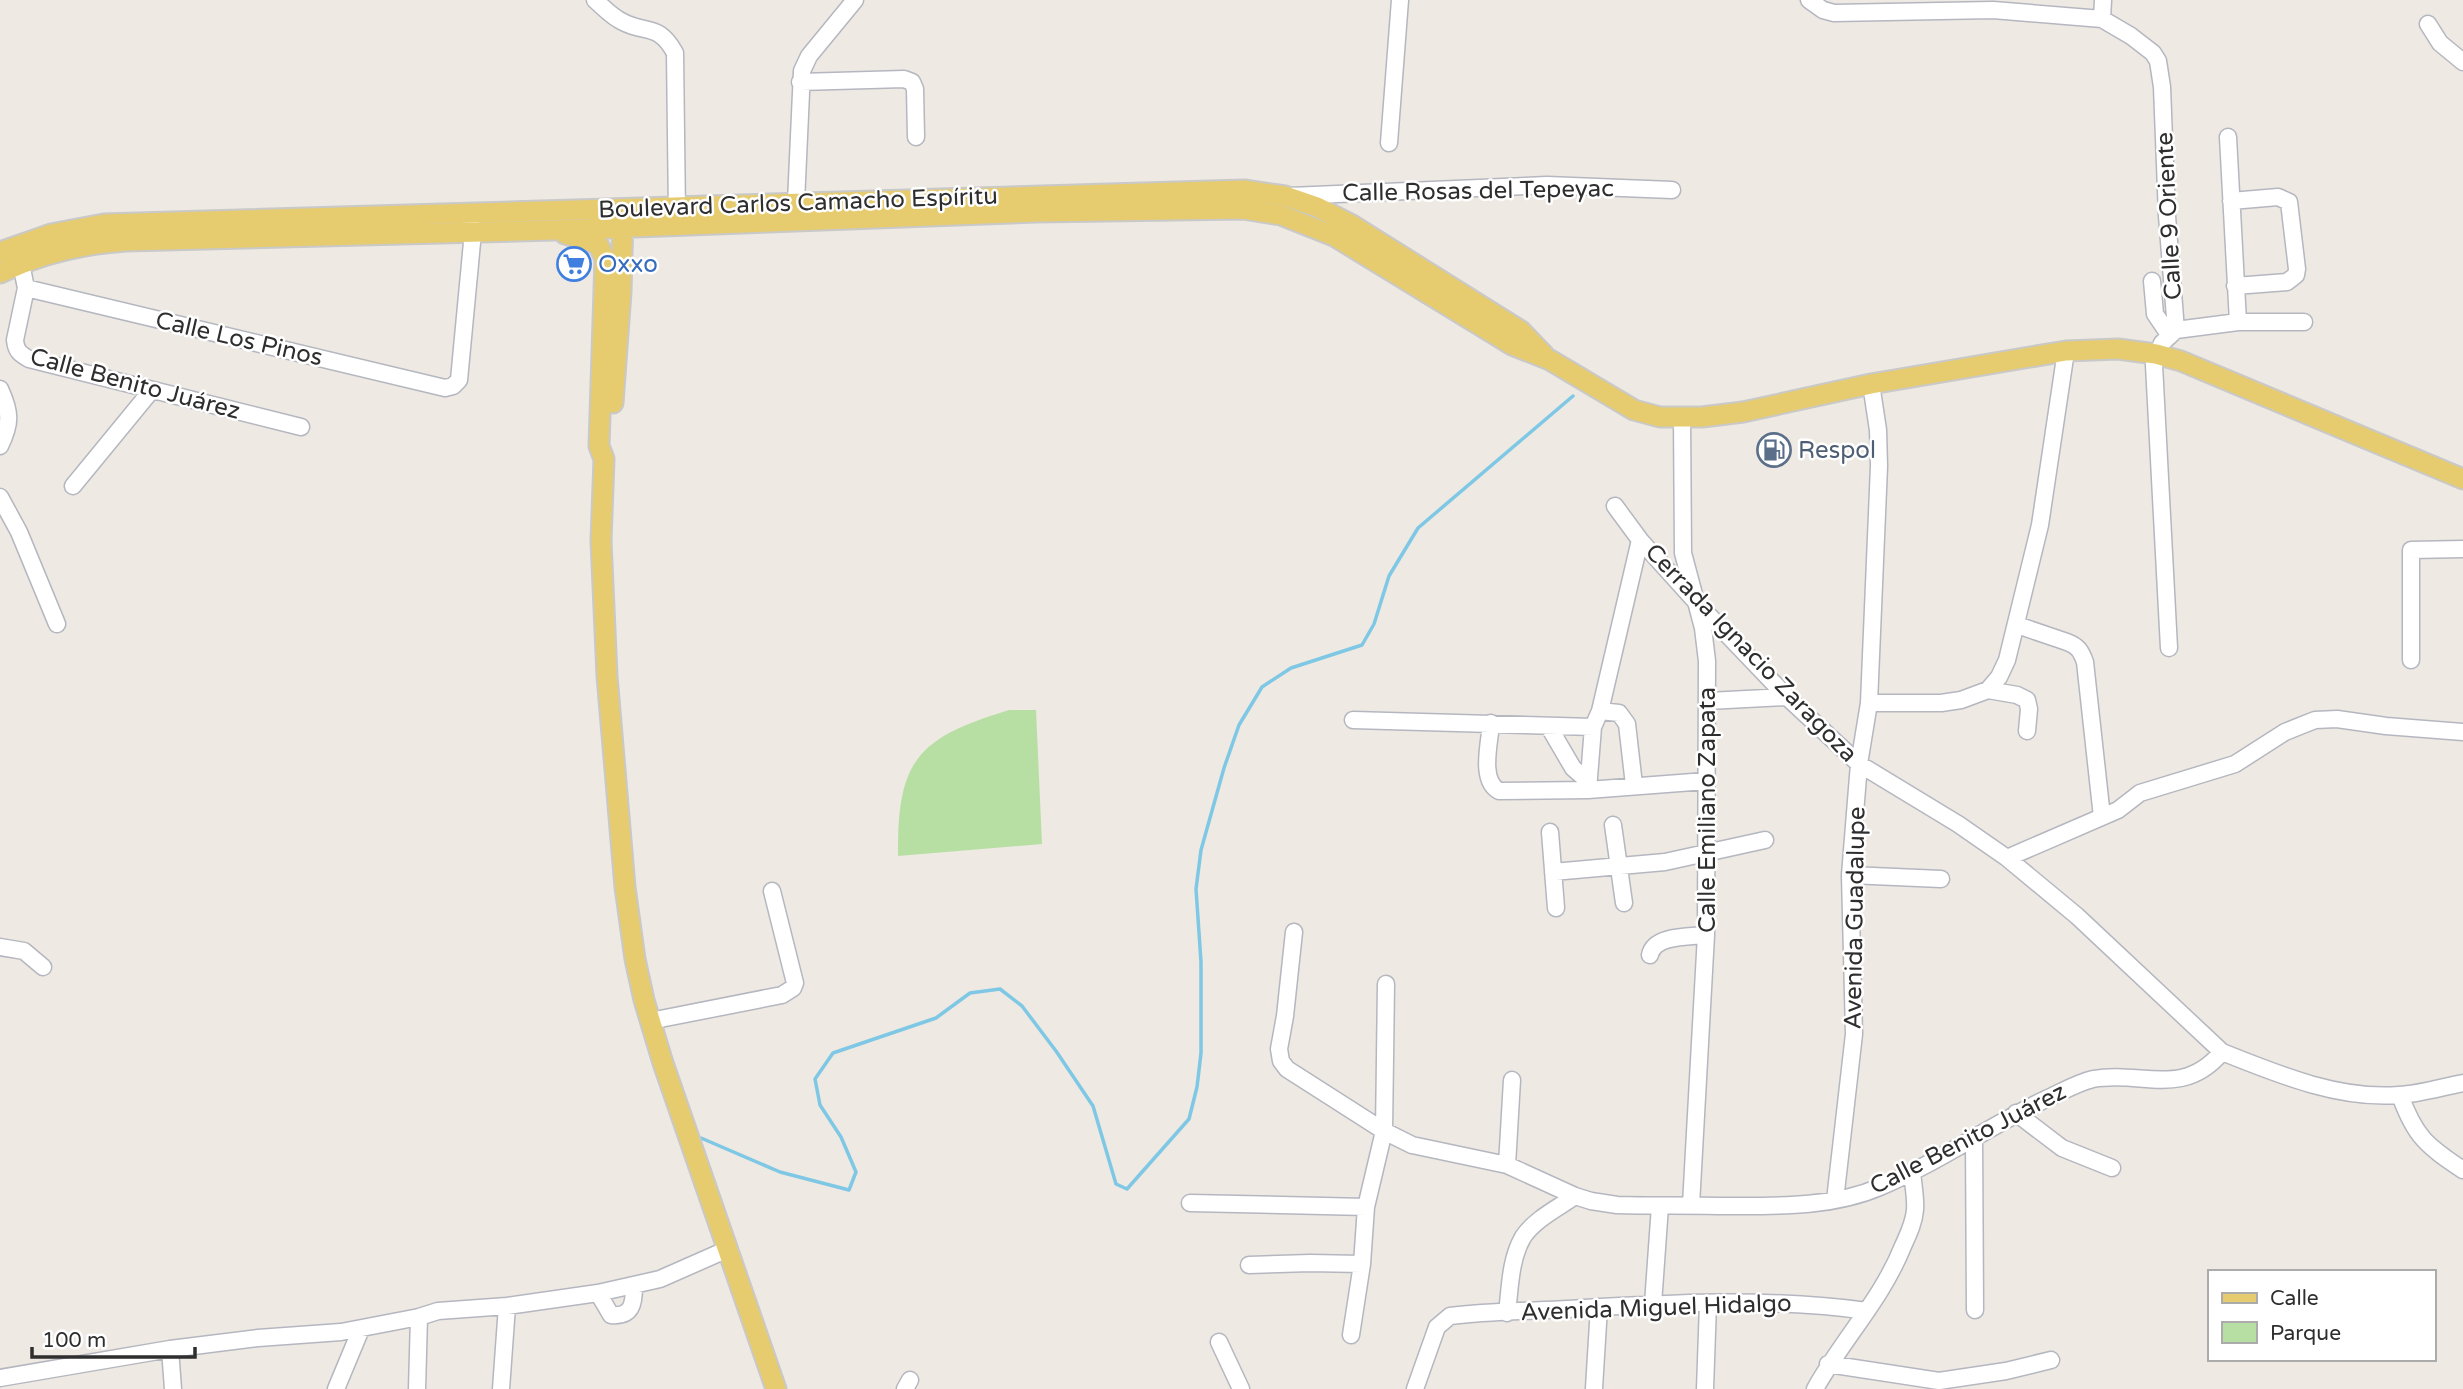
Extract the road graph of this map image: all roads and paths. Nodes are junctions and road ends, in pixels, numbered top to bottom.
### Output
1 (595, 0) edge
2 (855, 0) edge
3 (1400, 0) edge
4 (1809, 0) edge
5 (2103, 0) edge
6 (2102, 19) junction
7 (2428, 24) dead end
8 (2463, 62) edge
9 (800, 82) junction
10 (916, 137) dead end
11 (2228, 137) dead end
12 (1389, 143) dead end
13 (1672, 190) dead end
14 (1284, 196) junction
15 (2231, 201) junction
16 (796, 202) junction
17 (677, 215) junction
18 (624, 217) junction
19 (472, 223) junction
20 (554, 230) junction
21 (613, 251) junction
22 (13, 253) edge
23 (0, 273) edge
24 (2152, 281) dead end
25 (2235, 286) junction
26 (26, 288) junction
27 (2238, 322) junction
28 (2304, 322) dead end
29 (2173, 333) junction
30 (2066, 351) junction
31 (2156, 354) junction
32 (1550, 360) junction
33 (1871, 384) junction
34 (0, 389) edge
35 (151, 391) junction
36 (1682, 418) junction
37 (301, 427) dead end
38 (0, 446) edge
39 (2463, 479) edge
40 (73, 486) dead end
41 (0, 497) edge
42 (1615, 506) dead end
43 (1640, 540) junction
44 (2463, 549) edge
45 (1696, 602) junction
46 (57, 624) dead end
47 (2017, 625) junction
48 (2169, 648) dead end
49 (2411, 660) dead end
50 (1988, 690) junction
51 (1787, 697) junction
52 (1708, 701) junction
53 (1869, 703) junction
54 (1600, 711) junction
55 (1353, 720) dead end
56 (1491, 723) junction
57 (1549, 726) junction
58 (1593, 727) junction
59 (2027, 731) dead end
60 (2463, 732) edge
61 (1859, 764) junction
62 (1706, 782) junction
63 (1588, 785) junction
64 (1634, 785) junction
65 (2102, 817) junction
66 (1612, 825) dead end
67 (1550, 832) dead end
68 (1765, 839) dead end
69 (1706, 852) junction
70 (2007, 859) junction
71 (1619, 866) junction
72 (1553, 872) junction
73 (1850, 876) junction
74 (1941, 878) dead end
75 (772, 891) dead end
76 (1625, 903) dead end
77 (1556, 908) dead end
78 (1294, 932) dead end
79 (1706, 935) junction
80 (0, 947) edge
81 (1650, 956) dead end
82 (43, 967) dead end
83 (1386, 984) dead end
84 (650, 1021) junction
85 (2221, 1052) junction
86 (1512, 1080) dead end
87 (2463, 1083) edge
88 (2400, 1096) junction
89 (2016, 1114) junction
90 (1384, 1131) junction
91 (1974, 1137) junction
92 (1507, 1165) junction
93 (2112, 1168) dead end
94 (2463, 1170) edge
95 (1912, 1172) junction
96 (1575, 1196) junction
97 (1835, 1200) junction
98 (1190, 1203) dead end
99 (1691, 1205) junction
100 (1660, 1206) junction
101 (1366, 1207) junction
102 (728, 1250) junction
103 (1362, 1264) junction
104 (1249, 1265) dead end
105 (634, 1286) junction
106 (598, 1293) junction
107 (1653, 1304) junction
108 (1708, 1304) junction
109 (507, 1306) junction
110 (1599, 1307) junction
111 (1975, 1310) dead end
112 (1867, 1311) junction
113 (1507, 1313) junction
114 (419, 1317) junction
115 (361, 1329) junction
116 (1351, 1335) dead end
117 (1219, 1342) dead end
118 (170, 1349) junction
119 (2051, 1360) dead end
120 (1828, 1364) junction
121 (5, 1381) edge
122 (1919, 1383) edge
123 (1594, 1388) edge
124 (173, 1389) edge
125 (336, 1389) edge
126 (417, 1389) edge
127 (501, 1389) edge
128 (776, 1389) edge
129 (1241, 1389) edge
130 (1415, 1389) edge
131 (1706, 1389) edge
132 (1815, 1389) edge

1 - 17 street
2 - 9 street
3 - 12 street
4 - 6 street
5 - 6 street
6 - 29 street, Calle 9 Oriente
7 - 8 street
9 - 10 street
9 - 16 street
11 - 15 street
13 - 14 street, Calle Rosas del Tepeyac
14 - 16 main road, Boulevard Carlos Camacho Espíritu
14 - 32 main road, Boulevard Carlos Camacho Espíritu
15 - 25 street
15 - 25 street
16 - 17 main road, Boulevard Carlos Camacho Espíritu
17 - 18 main road, Boulevard Carlos Camacho Espíritu
17 - 32 main road, Boulevard Carlos Camacho Espíritu
18 - 19 main road, Boulevard Carlos Camacho Espíritu
18 - 20 main road, Boulevard Carlos Camacho Espíritu
18 - 21 main road
19 - 20 main road, Boulevard Carlos Camacho Espíritu
19 - 22 main road, Boulevard Carlos Camacho Espíritu
19 - 26 street, Calle Los Pinos
20 - 21 main road
21 - 84 main road
22 - 23 main road, Boulevard Carlos Camacho Espíritu
22 - 26 street, Calle Benito Juárez
24 - 29 street
25 - 27 street
26 - 35 street, Calle Benito Juárez
27 - 28 street
27 - 29 street
29 - 31 street, Calle 9 Oriente
30 - 31 main road, Boulevard Carlos Camacho Espíritu
30 - 33 main road, Boulevard Carlos Camacho Espíritu
30 - 47 street
31 - 39 main road, Boulevard Carlos Camacho Espíritu
31 - 48 street
32 - 36 main road, Boulevard Carlos Camacho Espíritu
33 - 36 main road, Boulevard Carlos Camacho Espíritu
33 - 53 street, Avenida Guadalupe
34 - 38 street
35 - 37 street, Calle Benito Juárez
35 - 40 street
36 - 45 street, Calle Emiliano Zapata
41 - 46 street
42 - 43 street, Cerrada Ignacio Zaragoza
43 - 45 street, Cerrada Ignacio Zaragoza
43 - 54 street
44 - 49 street
45 - 51 street, Cerrada Ignacio Zaragoza
45 - 52 street, Calle Emiliano Zapata
47 - 50 street
47 - 65 street
50 - 53 street
50 - 59 street
51 - 52 street
51 - 61 street, Cerrada Ignacio Zaragoza
52 - 62 street, Calle Emiliano Zapata
53 - 61 street, Avenida Guadalupe
54 - 58 street
54 - 64 street
55 - 56 street
56 - 57 street
56 - 63 street
57 - 58 street
57 - 63 street
58 - 63 street
60 - 65 street
61 - 70 street, Cerrada Ignacio Zaragoza
61 - 73 street, Avenida Guadalupe
62 - 64 street
62 - 69 street, Calle Emiliano Zapata
63 - 64 street
65 - 70 street
66 - 71 street
67 - 72 street
68 - 69 street
69 - 71 street
69 - 79 street, Calle Emiliano Zapata
70 - 85 street, Cerrada Ignacio Zaragoza
71 - 72 street
71 - 76 street
72 - 77 street
73 - 74 street
73 - 97 street, Avenida Guadalupe
75 - 84 street
78 - 90 street, Calle Benito Juárez
79 - 81 street
79 - 99 street, Calle Emiliano Zapata
80 - 82 street
83 - 90 street
84 - 102 main road
85 - 88 street
85 - 89 street, Calle Benito Juárez
86 - 92 street
87 - 88 street
88 - 94 street
89 - 91 street, Calle Benito Juárez
89 - 93 street
90 - 92 street, Calle Benito Juárez
90 - 101 street
91 - 95 street, Calle Benito Juárez
91 - 111 street
92 - 96 street, Calle Benito Juárez
95 - 97 street, Calle Benito Juárez
95 - 112 street
96 - 100 street, Calle Benito Juárez
96 - 113 street
97 - 99 street, Calle Benito Juárez
98 - 101 street
99 - 100 street, Calle Benito Juárez
100 - 107 street
101 - 103 street
102 - 105 street
102 - 128 main road
103 - 104 street
103 - 116 street
105 - 106 street
105 - 106 street
106 - 109 street
107 - 108 street, Avenida Miguel Hidalgo
107 - 110 street, Avenida Miguel Hidalgo
108 - 112 street, Avenida Miguel Hidalgo
108 - 131 street
109 - 114 street
109 - 127 street
110 - 113 street, Avenida Miguel Hidalgo
110 - 123 street
112 - 120 street
113 - 130 street, Avenida Miguel Hidalgo
114 - 115 street
114 - 126 street
115 - 118 street
115 - 125 street
117 - 129 street
118 - 121 street
118 - 124 street
119 - 122 street
120 - 122 street
120 - 132 street

